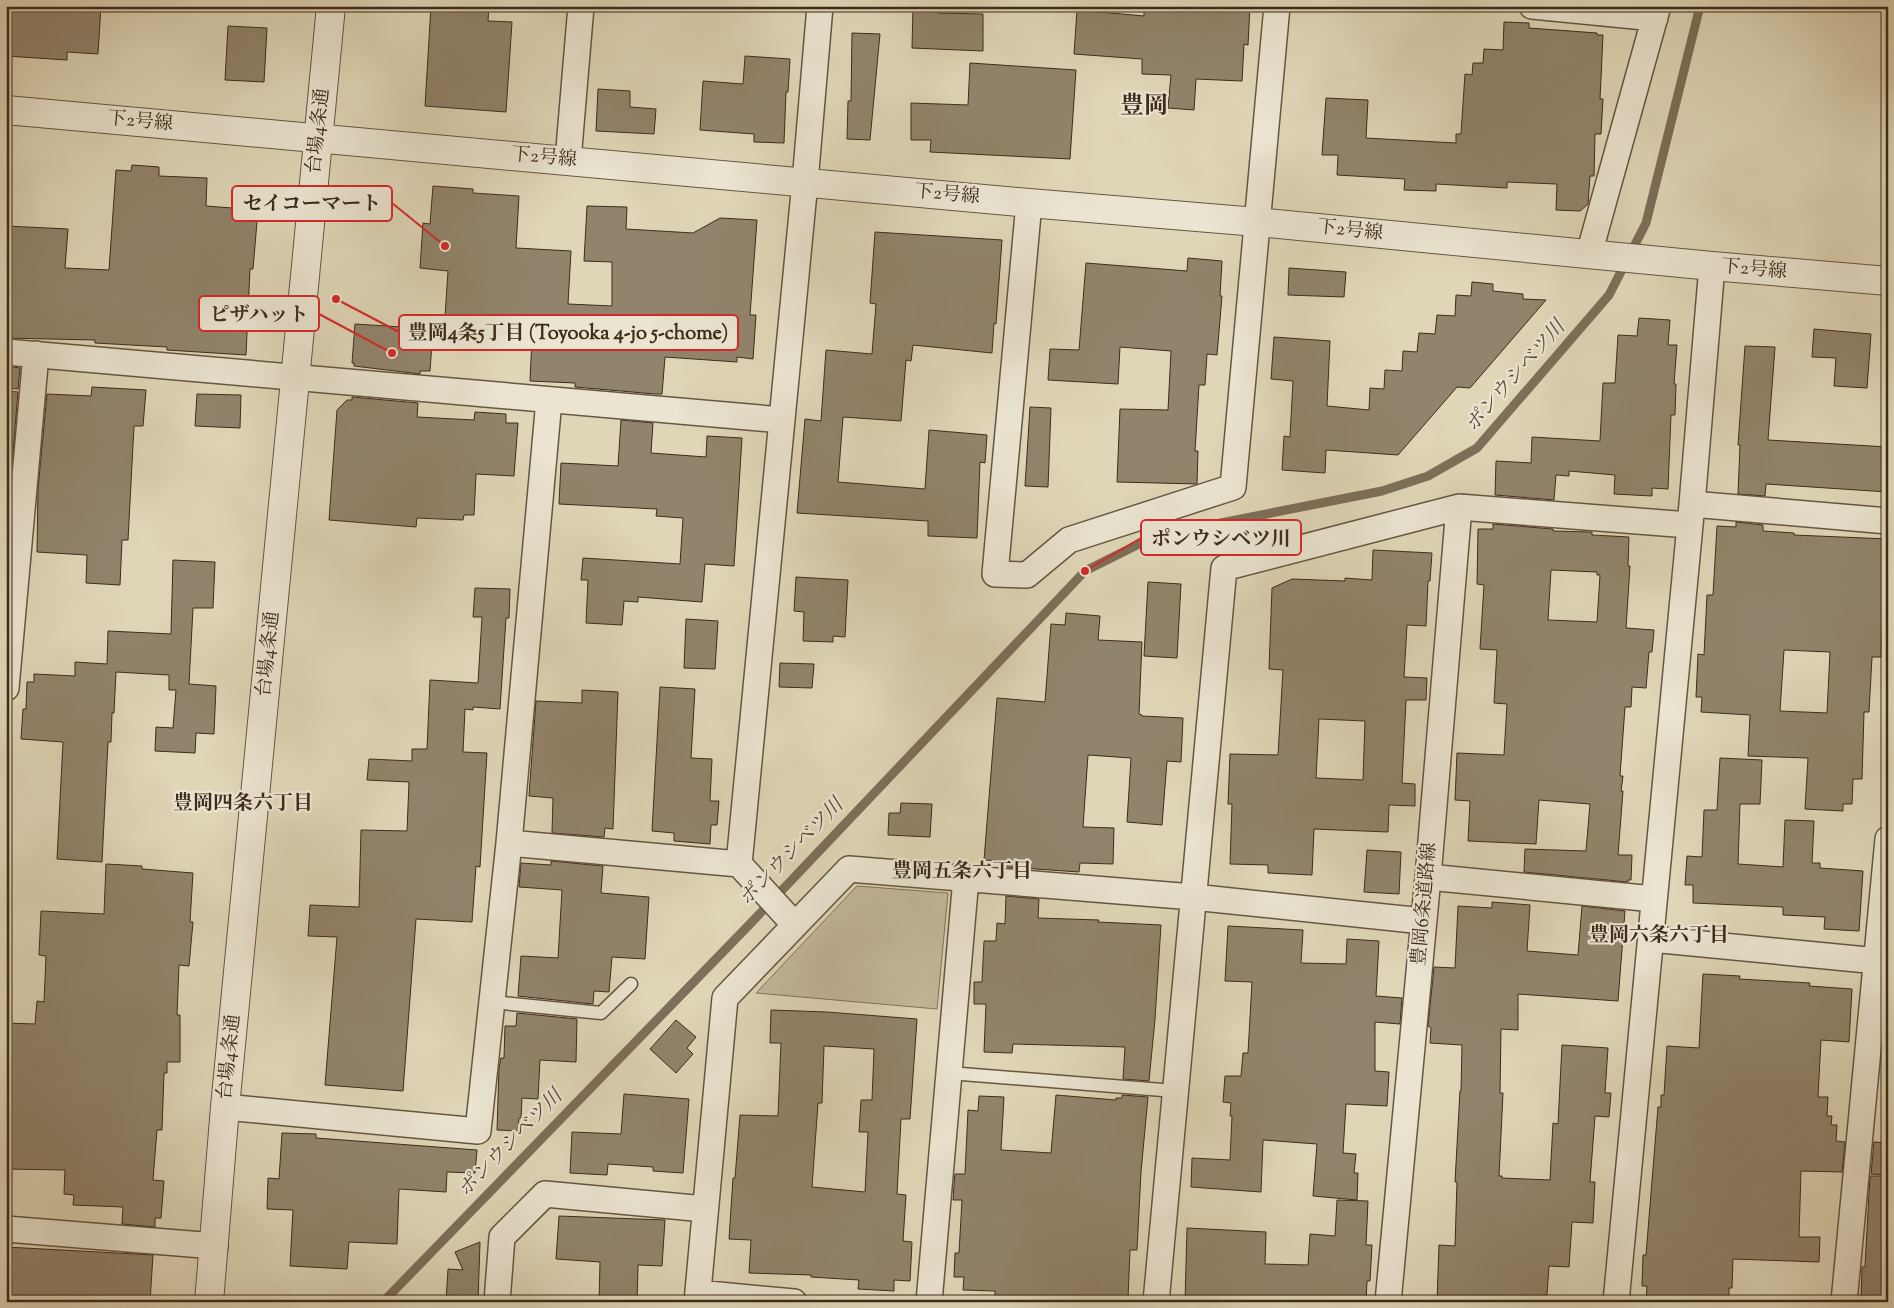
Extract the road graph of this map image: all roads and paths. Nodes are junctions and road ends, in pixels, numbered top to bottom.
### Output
1 (331, 6) edge
2 (582, 6) edge
3 (820, 6) edge
4 (1277, 6) edge
5 (1532, 6) edge
6 (1657, 12) edge
7 (6, 110) edge
8 (318, 137) junction
9 (568, 160) junction
10 (805, 182) junction
11 (1029, 203) junction
12 (1257, 222) junction
13 (1599, 255) junction
14 (1712, 266) junction
15 (1888, 281) edge
16 (6, 352) edge
17 (36, 354) junction
18 (296, 378) junction
19 (549, 400) junction
20 (782, 420) junction
21 (1459, 507) junction
22 (1690, 514) junction
23 (1888, 522) edge
24 (6, 688) edge
25 (1888, 839) edge
26 (508, 843) junction
27 (746, 872) junction
28 (1428, 877) junction
29 (966, 878) junction
30 (1193, 897) junction
31 (1654, 899) junction
32 (788, 917) junction
33 (1423, 922) junction
34 (1650, 939) junction
35 (1882, 961) edge
36 (632, 984) dead end
37 (492, 1002) junction
38 (949, 1074) junction
39 (1176, 1091) junction
40 (225, 1107) junction
41 (705, 1209) junction
42 (6, 1228) edge
43 (215, 1246) junction
44 (698, 1297) edge
45 (209, 1302) edge
46 (497, 1302) edge
47 (794, 1302) edge
48 (929, 1302) edge
49 (1156, 1302) edge
50 (1388, 1302) edge
51 (1616, 1302) edge
52 (1844, 1302) edge

1 - 8 street, 台場4条通
2 - 9 street
3 - 10 street
4 - 12 street
5 - 6 street
6 - 13 street
7 - 8 street, 下2号線
8 - 9 street, 下2号線
8 - 18 street, 台場4条通
9 - 10 street, 下2号線
10 - 11 street, 下2号線
10 - 20 street
11 - 12 street, 下2号線
11 - 12 street
12 - 13 street, 下2号線
13 - 14 street, 下2号線
14 - 15 street, 下2号線
14 - 22 street
16 - 17 street
17 - 18 street
17 - 24 street
18 - 19 street
18 - 40 street, 台場4条通
19 - 20 street
19 - 26 street
20 - 27 street
21 - 22 street
21 - 28 street, 豊岡6条道路線
21 - 30 street
22 - 23 street
22 - 31 street
25 - 35 street
26 - 27 street
26 - 37 street
27 - 32 street
28 - 31 street
28 - 33 street, 豊岡6条道路線
29 - 30 street
29 - 32 street
29 - 38 street
30 - 33 street
30 - 39 street
31 - 34 street
32 - 41 street
33 - 50 street, 豊岡6条道路線
34 - 35 street
34 - 51 street
35 - 52 street
36 - 37 lane
37 - 40 street
38 - 39 lane
38 - 48 street
39 - 49 street
40 - 43 street, 台場4条通
41 - 44 street
41 - 46 street
42 - 43 street
43 - 45 street, 台場4条通
44 - 47 street

